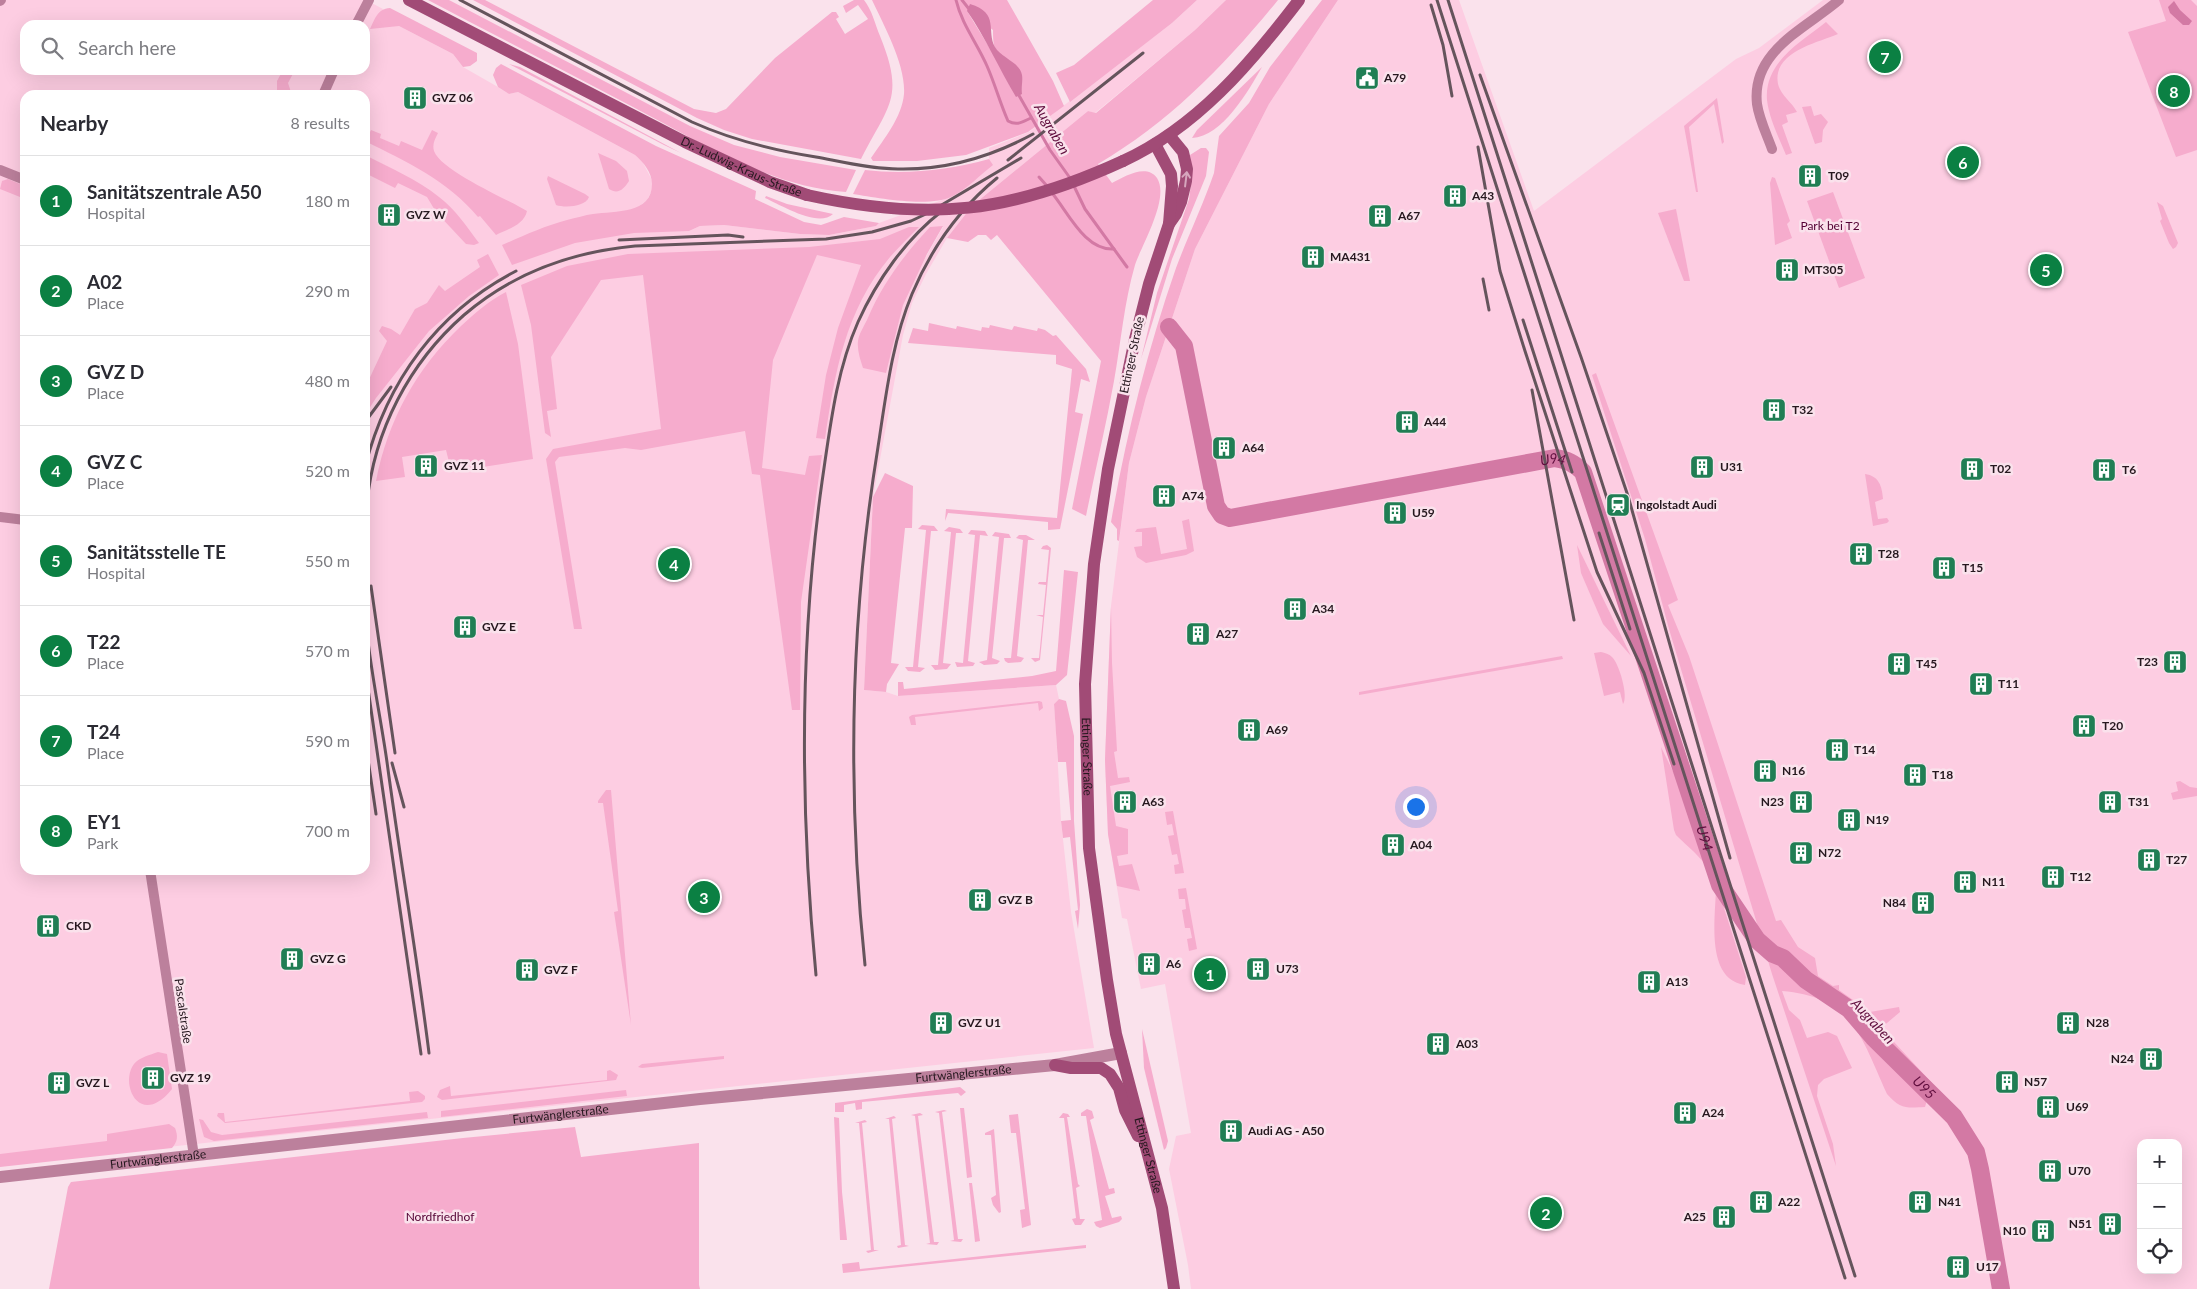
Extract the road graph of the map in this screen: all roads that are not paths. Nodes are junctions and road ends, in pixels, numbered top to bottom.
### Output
1 (369, 0) edge
2 (409, 0) edge
3 (1299, 0) edge
4 (1839, 0) edge
5 (359, 20) edge
6 (332, 75) edge
7 (325, 90) edge
8 (1168, 135) junction
9 (1155, 144) junction
10 (1772, 149) dead end
11 (0, 170) edge
12 (20, 178) edge
13 (1169, 224) junction
14 (0, 517) edge
15 (20, 519) edge
16 (151, 875) edge
17 (1121, 1053) junction
18 (1055, 1065) junction
19 (1146, 1146) junction
20 (194, 1156) junction
21 (0, 1176) edge
22 (1174, 1289) edge

1 - 5 street
2 - 9 main road, Dr.-Ludwig-Kraus-Straße, bridge
3 - 8 main road
4 - 10 street
6 - 7 street
8 - 9 main road
13 -> 8 main road, Ettinger Straße
9 - 13 main road, Ettinger Straße
11 - 12 street
13 - 17 main road, Ettinger Straße
14 - 15 street
16 - 20 street, Pascalstraße
17 - 18 street, Furtwänglerstraße
17 - 19 main road, Ettinger Straße
18 - 19 main road
18 - 20 street, Furtwänglerstraße
19 - 22 main road, Ettinger Straße
20 - 21 street, Furtwänglerstraße

